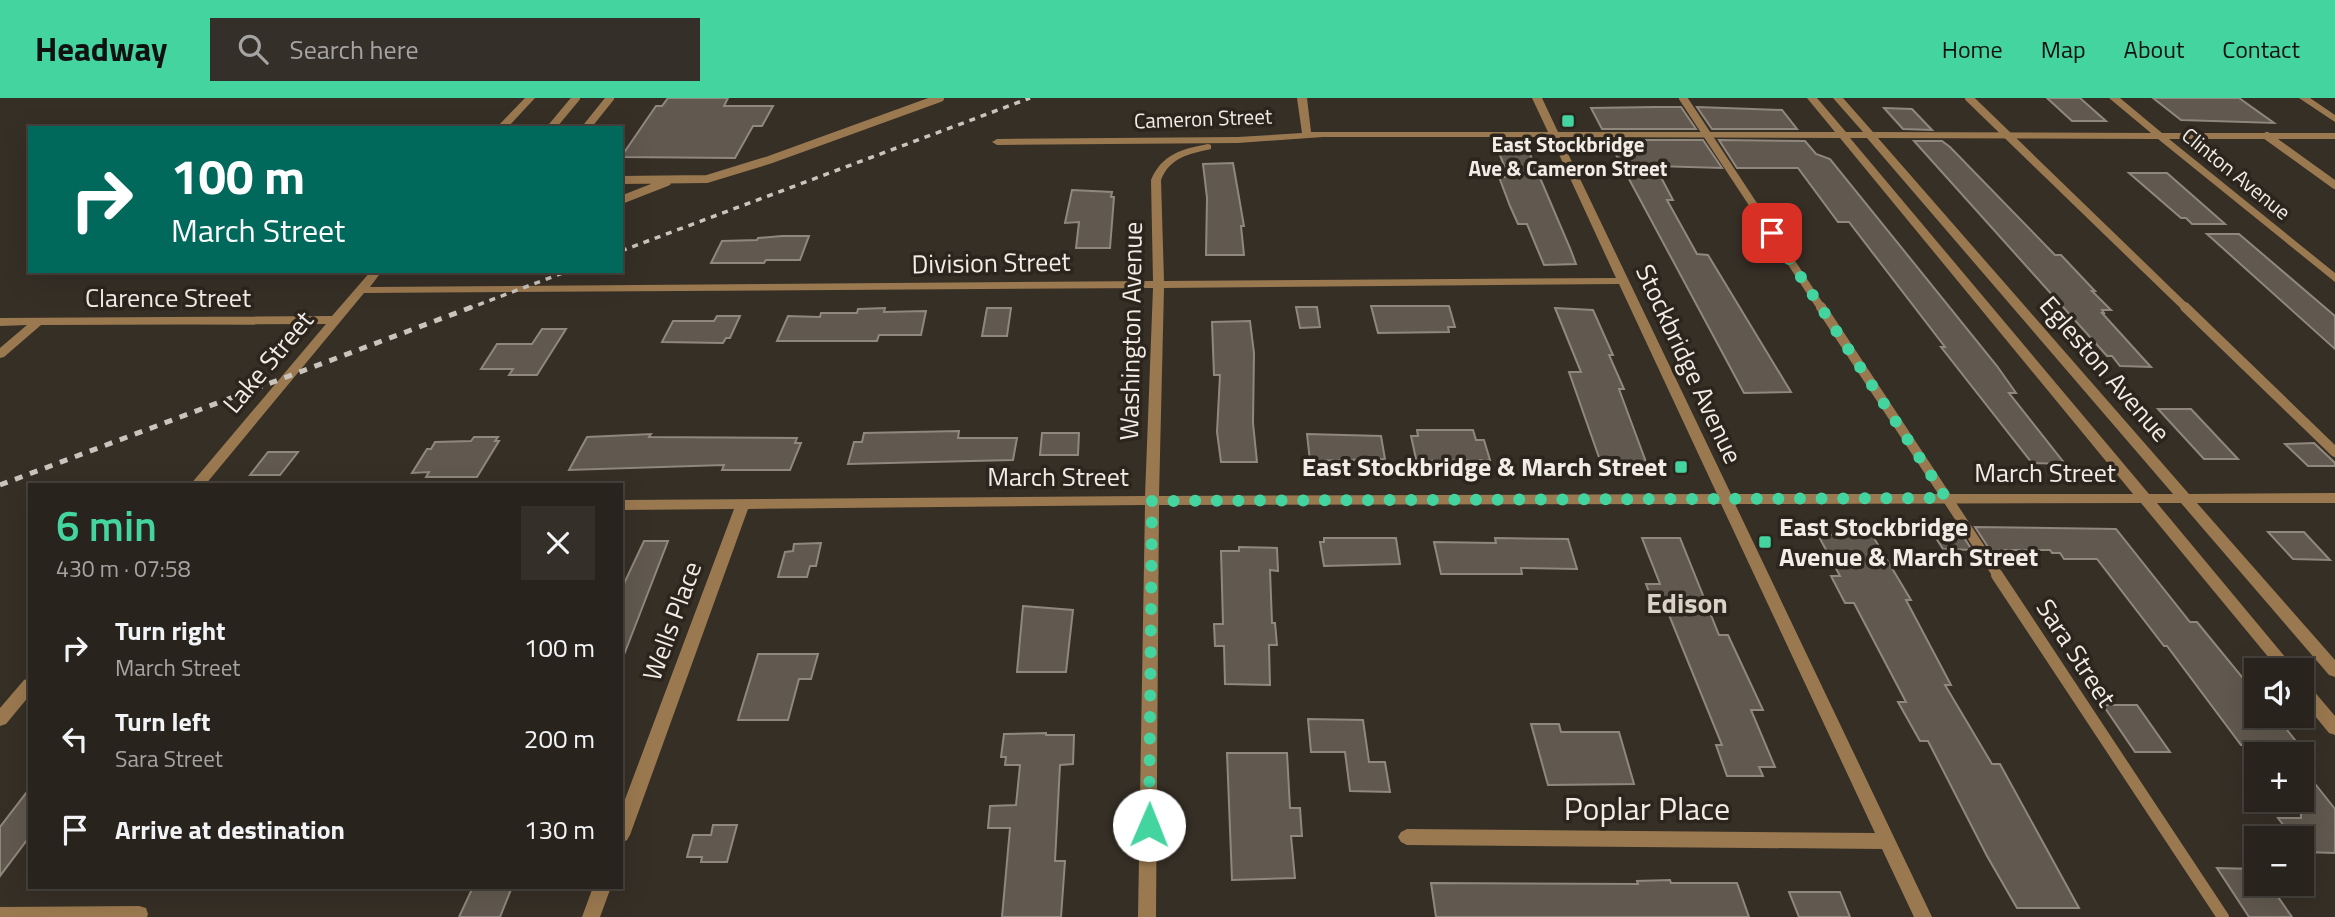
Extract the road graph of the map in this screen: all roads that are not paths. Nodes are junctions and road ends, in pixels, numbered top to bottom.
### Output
1 (530, 98) edge
2 (576, 98) edge
3 (610, 98) edge
4 (940, 98) edge
5 (1302, 98) edge
6 (1537, 98) edge
7 (1683, 98) edge
8 (1812, 98) edge
9 (1838, 98) edge
10 (1969, 98) edge
11 (2114, 98) edge
12 (2304, 98) edge
13 (2335, 119) edge
14 (502, 126) edge
15 (553, 126) edge
16 (588, 126) edge
17 (1842, 134) junction
18 (1870, 134) junction
19 (1307, 135) junction
20 (1555, 135) junction
21 (1707, 135) junction
22 (2008, 135) junction
23 (2158, 135) junction
24 (2267, 136) junction
25 (2335, 136) edge
26 (1238, 140) junction
27 (997, 142) dead end
28 (674, 179) junction
29 (623, 180) edge
30 (2335, 185) edge
31 (623, 199) edge
32 (374, 273) edge
33 (2335, 279) edge
34 (1622, 281) junction
35 (1159, 284) junction
36 (1967, 284) junction
37 (2000, 284) junction
38 (360, 290) junction
39 (335, 320) junction
40 (39, 321) junction
41 (0, 322) edge
42 (0, 355) edge
43 (2335, 452) edge
44 (199, 483) edge
45 (2144, 497) junction
46 (2184, 497) junction
47 (1725, 498) junction
48 (1946, 498) junction
49 (2335, 498) edge
50 (1152, 501) junction
51 (743, 503) junction
52 (623, 505) edge
53 (2278, 658) edge
54 (2335, 671) edge
55 (28, 686) edge
56 (2314, 703) edge
57 (0, 719) edge
58 (2335, 728) edge
59 (623, 830) edge
60 (1407, 837) dead end
61 (1887, 841) junction
62 (601, 889) edge
63 (139, 914) dead end
64 (0, 915) edge
65 (591, 917) edge
66 (1147, 917) edge
67 (1923, 917) edge
68 (2223, 917) edge

1 - 14 street
2 - 15 lane
3 - 16 lane
4 - 28 lane
5 - 19 street
6 - 20 street, Stockbridge Avenue
7 - 21 lane, Sara Street
8 - 17 street, Egleston Avenue
9 - 18 street, Egleston Avenue
10 - 22 lane
11 - 23 street, Clinton Avenue
12 - 13 street
17 - 18 street, Cameron Street
17 - 21 street, Cameron Street
17 - 36 street, Egleston Avenue
18 - 22 street, Cameron Street
18 - 37 street, Egleston Avenue
19 - 20 street, Cameron Street
19 - 26 street, Cameron Street
20 - 21 street, Cameron Street
20 - 34 street, Stockbridge Avenue
21 - 48 lane, Sara Street
22 - 23 street, Cameron Street
22 - 43 lane
23 - 24 street, Cameron Street
23 - 33 street, Clinton Avenue
24 - 25 street, Cameron Street
24 - 30 lane
26 - 27 street, Cameron Street
26 - 35 street, Washington Avenue
28 - 29 lane
28 - 31 lane
32 - 38 street, Lake Street
34 - 35 street, Division Street
34 - 47 street, Stockbridge Avenue
35 - 38 street, Division Street
35 - 50 street, Washington Avenue
36 - 37 street
36 - 45 street, Egleston Avenue
37 - 46 street, Egleston Avenue
38 - 39 street, Lake Street
39 - 40 street, Clarence Street
39 - 44 street, Lake Street
40 - 41 street, Clarence Street
40 - 42 street
45 - 46 street, March Street
45 - 48 street, March Street
45 - 53 street, Egleston Avenue
46 - 49 street, March Street
46 - 54 street, Egleston Avenue
47 - 48 street, March Street
47 - 50 street, March Street
47 - 61 street, Stockbridge Avenue
48 - 68 lane, Sara Street
50 - 51 street, March Street
50 - 66 street, Washington Avenue
51 - 52 street, March Street
51 - 59 street, Wells Place
55 - 57 street
56 - 58 street
60 - 61 street, Poplar Place
61 - 67 street, Stockbridge Avenue
62 - 65 street
63 - 64 street

